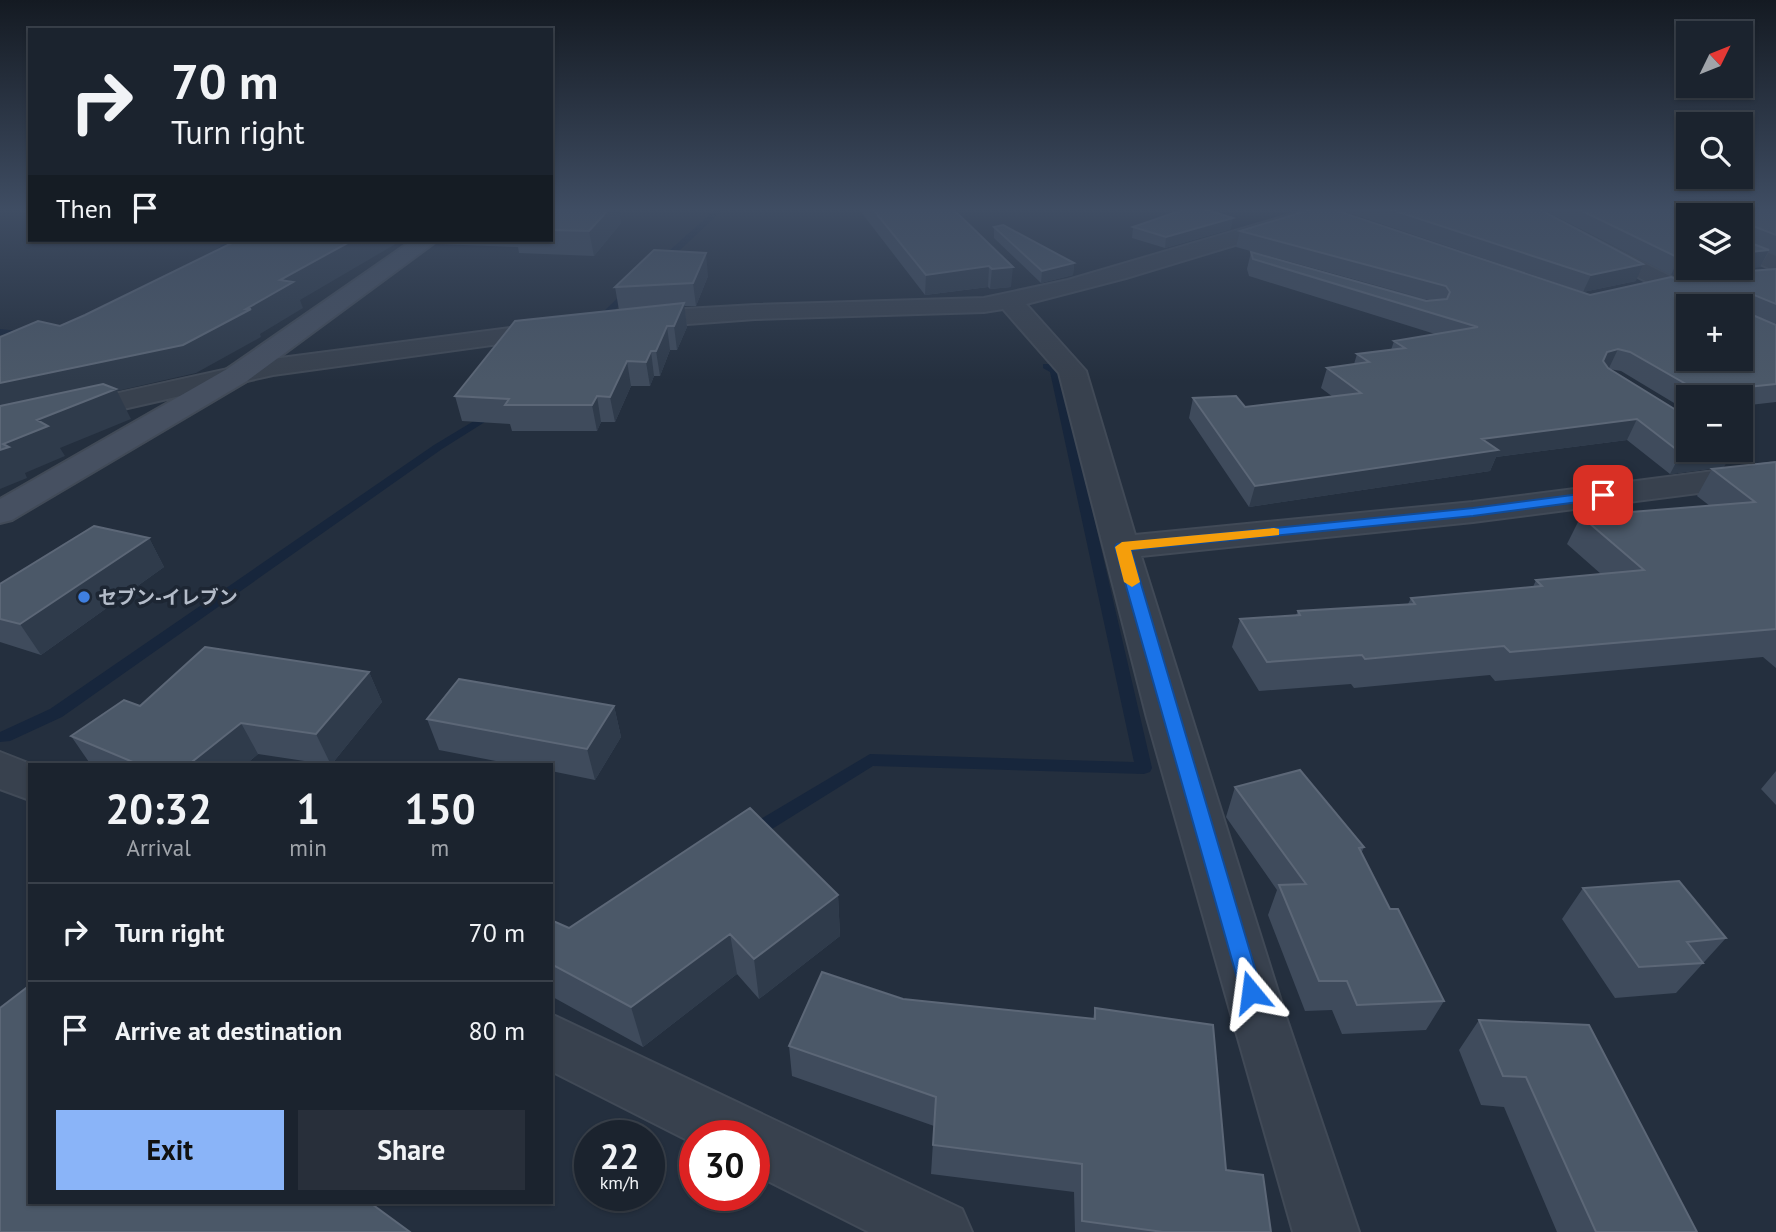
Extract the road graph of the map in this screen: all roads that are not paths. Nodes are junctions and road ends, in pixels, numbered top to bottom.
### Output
1 (391, 265) edge
2 (1128, 265) edge
3 (1627, 265) edge
4 (1776, 276) edge
5 (1753, 278) edge
6 (1714, 281) edge
7 (1664, 285) junction
8 (1022, 291) junction
9 (1636, 291) edge
10 (1684, 294) edge
11 (237, 375) junction
12 (0, 428) edge
13 (1746, 462) edge
14 (1769, 474) edge
15 (0, 513) edge
16 (1122, 547) junction
17 (0, 769) edge
18 (28, 782) edge
19 (553, 1042) edge
20 (711, 1120) edge
21 (770, 1149) edge
22 (939, 1232) edge
23 (1326, 1232) edge

1 - 11 street
2 - 8 street
3 - 7 street
4 - 5 street
6 - 7 street
7 - 9 street
7 - 10 street
8 - 11 street
8 - 16 street
11 - 12 street
11 - 15 street
13 - 14 street
14 - 16 street
16 - 23 street
17 - 18 street
19 - 20 street
21 - 22 street

